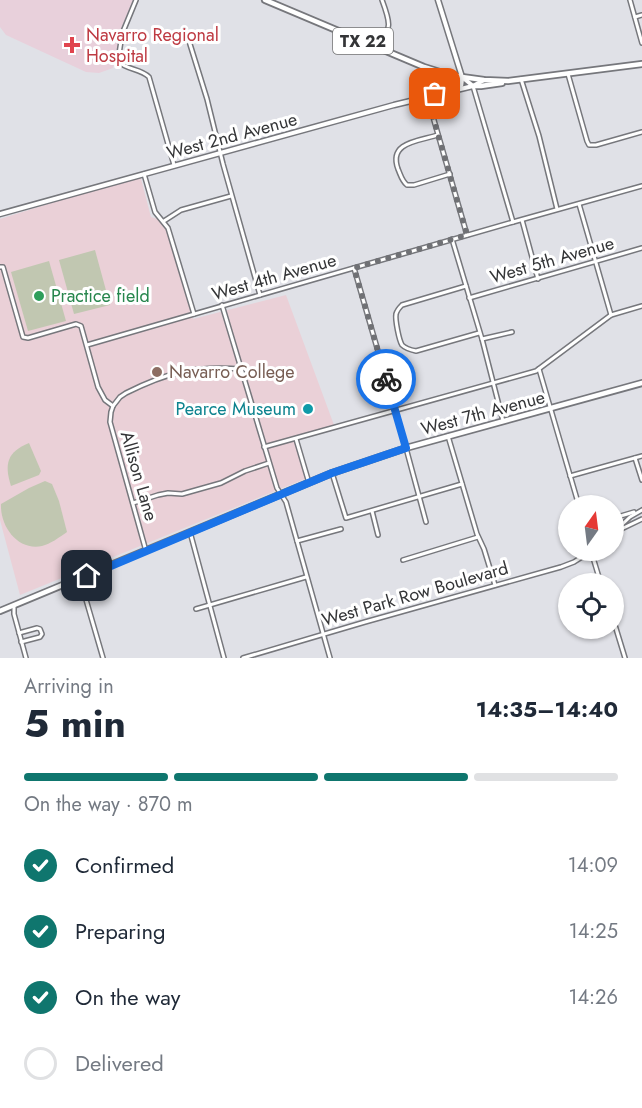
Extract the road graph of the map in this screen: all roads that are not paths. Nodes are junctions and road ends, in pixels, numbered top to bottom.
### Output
1 (136, 0) edge
2 (266, 0) edge
3 (382, 0) edge
4 (438, 0) edge
5 (630, 0) edge
6 (642, 15) edge
7 (635, 17) junction
8 (189, 41) dead end
9 (642, 43) edge
10 (380, 49) junction
11 (642, 64) edge
12 (568, 74) junction
13 (462, 77) junction
14 (521, 79) junction
15 (484, 80) junction
16 (508, 81) junction
17 (472, 86) junction
18 (459, 88) junction
19 (427, 96) junction
20 (642, 132) edge
21 (438, 135) junction
22 (220, 152) junction
23 (174, 165) junction
24 (144, 174) junction
25 (450, 174) junction
26 (642, 186) edge
27 (232, 196) junction
28 (579, 203) junction
29 (557, 209) junction
30 (0, 214) edge
31 (522, 219) junction
32 (164, 221) junction
33 (513, 222) junction
34 (467, 235) junction
35 (452, 240) junction
36 (642, 248) edge
37 (596, 262) junction
38 (2, 267) edge
39 (354, 268) junction
40 (538, 279) junction
41 (466, 286) junction
42 (260, 295) junction
43 (469, 298) junction
44 (222, 305) junction
45 (642, 306) edge
46 (194, 314) junction
47 (611, 315) junction
48 (512, 332) dead end
49 (479, 333) junction
50 (482, 339) junction
51 (87, 345) junction
52 (241, 369) junction
53 (539, 369) junction
54 (494, 383) junction
55 (642, 383) edge
56 (113, 406) junction
57 (550, 408) junction
58 (395, 410) junction
59 (503, 421) junction
60 (448, 436) junction
61 (296, 439) junction
62 (264, 447) junction
63 (406, 448) junction
64 (642, 456) edge
65 (635, 458) junction
66 (269, 463) junction
67 (332, 473) junction
68 (570, 476) junction
69 (642, 480) edge
70 (309, 483) junction
71 (462, 484) junction
72 (280, 495) junction
73 (576, 495) edge
74 (420, 497) junction
75 (133, 503) junction
76 (372, 511) junction
77 (640, 511) edge
78 (624, 515) edge
79 (642, 519) edge
80 (426, 522) dead end
81 (624, 522) edge
82 (624, 528) edge
83 (341, 529) dead end
84 (190, 532) junction
85 (378, 536) dead end
86 (478, 537) junction
87 (297, 541) junction
88 (146, 551) junction
89 (403, 560) dead end
90 (576, 561) edge
91 (306, 577) junction
92 (80, 579) junction
93 (495, 585) junction
94 (14, 606) junction
95 (210, 606) junction
96 (196, 609) dead end
97 (0, 611) edge
98 (19, 633) junction
99 (323, 634) junction
100 (619, 639) edge
101 (21, 642) junction
102 (26, 658) edge
103 (103, 658) edge
104 (224, 658) edge
105 (243, 658) edge
106 (330, 658) edge
107 (625, 658) edge

1 - 23 street
2 - 10 main road, TX 22
3 - 10 street
4 - 13 street
5 - 7 street
6 - 7 street
7 - 9 street
8 - 22 street
10 - 13 main road, TX 22
11 - 12 main road, TX 22
12 - 14 main road, TX 22
12 - 20 street
13 - 15 main road, TX 22
13 - 17 street
13 - 18 main road
14 - 16 main road, TX 22
14 - 29 street
15 - 16 main road, TX 22
15 - 17 street, West 2nd Avenue
16 - 17 main road
17 - 18 street, West 2nd Avenue
17 - 33 street
18 - 19 street, West 2nd Avenue
19 - 21 street
19 - 22 street, West 2nd Avenue
21 - 25 street
21 - 25 street
22 - 23 street, West 2nd Avenue
22 - 27 street
23 - 24 street, West 2nd Avenue
24 - 30 street, West 2nd Avenue
24 - 32 street
25 - 34 street
26 - 28 street, West 4th Avenue
27 - 32 street
27 - 42 street
28 - 29 street, West 4th Avenue
28 - 37 street
29 - 31 street, West 4th Avenue
31 - 33 street, West 4th Avenue
31 - 40 street
32 - 46 street
33 - 34 street, West 4th Avenue
34 - 35 street, West 4th Avenue
35 - 39 street, West 4th Avenue
35 - 41 street
36 - 37 street, West 5th Avenue
37 - 40 street, West 5th Avenue
37 - 47 street
38 - 51 street
39 - 42 street, West 4th Avenue
39 - 58 street
40 - 43 street, West 5th Avenue
41 - 43 street
41 - 49 street
42 - 44 street, West 4th Avenue
43 - 49 street
44 - 46 street, West 4th Avenue
44 - 52 street
45 - 47 street
46 - 51 street, West 4th Avenue
47 - 53 street
48 - 50 street
49 - 50 street
50 - 54 street
51 - 56 street
52 - 56 street
52 - 62 street
53 - 54 street
53 - 57 street
54 - 58 street
54 - 59 street
55 - 57 main road, West 7th Avenue
56 - 75 street, Allison Lane
57 - 59 main road, West 7th Avenue
57 - 68 street
58 - 61 street
58 - 63 street
59 - 60 main road, West 7th Avenue
60 - 63 main road, West 7th Avenue
60 - 71 street
61 - 62 street
61 - 70 street
62 - 66 street
63 - 67 main road, West 7th Avenue
63 - 74 street
64 - 65 street
65 - 68 street
65 - 69 street
66 - 72 street
66 - 75 street
67 - 70 main road, West 7th Avenue
67 - 76 street
68 - 73 street
70 - 72 main road, West 7th Avenue
71 - 74 street
71 - 86 street
72 - 84 main road, West 7th Avenue
72 - 87 street
74 - 76 street
74 - 80 street
75 - 88 street, Allison Lane
76 - 85 street
77 - 78 street
77 - 81 street
79 - 82 street
83 - 87 street
84 - 88 main road, West 7th Avenue
84 - 95 street
86 - 89 street
86 - 93 street
87 - 91 street
88 - 92 main road, West 7th Avenue
90 - 93 street, West Park Row Boulevard
91 - 95 street
91 - 99 street
92 - 94 main road, West 7th Avenue
92 - 103 street
93 - 99 street, West Park Row Boulevard
94 - 97 main road, West 7th Avenue
94 - 98 street
95 - 96 street
95 - 104 street
98 - 101 street
98 - 101 street
99 - 105 street, West Park Row Boulevard
99 - 106 street
100 - 107 street
101 - 102 street

